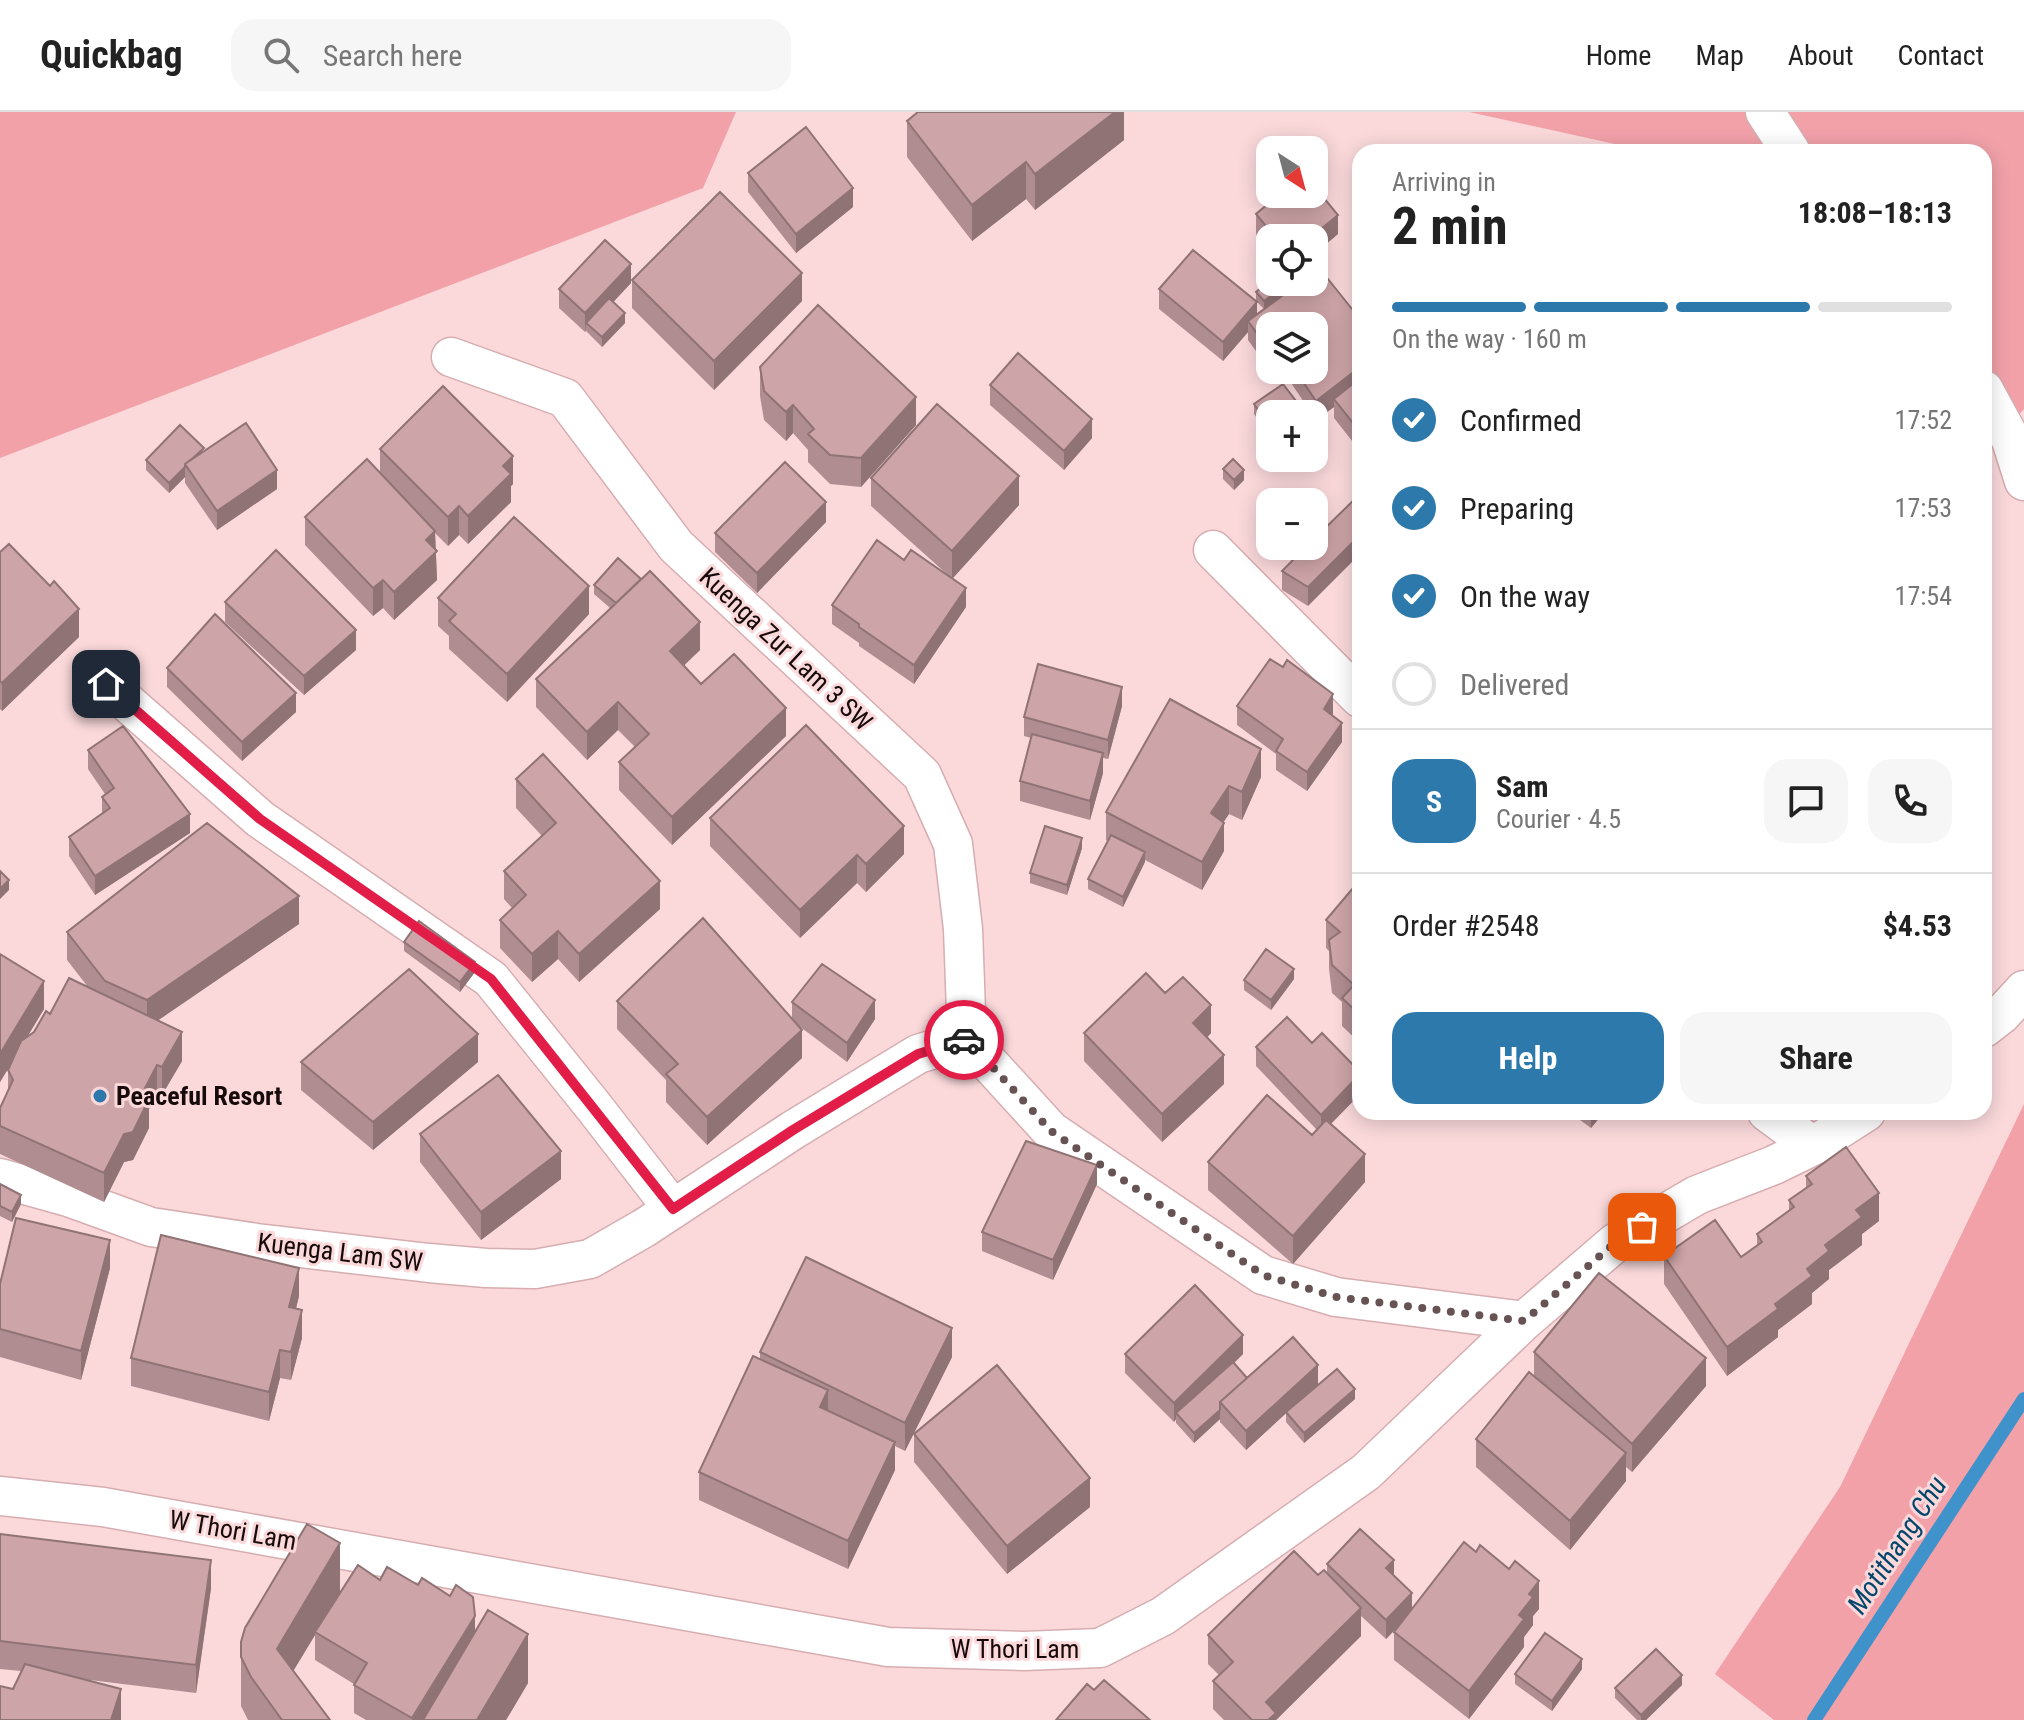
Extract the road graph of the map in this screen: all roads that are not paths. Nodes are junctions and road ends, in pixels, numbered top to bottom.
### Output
1 (1765, 112) edge
2 (1786, 144) edge
3 (451, 357) dead end
4 (1992, 405) edge
5 (2024, 481) edge
6 (1213, 550) dead end
7 (106, 684) dead end
8 (1352, 690) edge
9 (2024, 990) edge
10 (1992, 1022) edge
11 (967, 1039) junction
12 (1778, 1120) edge
13 (1854, 1120) edge
14 (1813, 1146) junction
15 (0, 1178) edge
16 (673, 1209) junction
17 (1524, 1321) junction
18 (0, 1496) edge

1 - 2 street
3 - 11 street, Kuenga Zur Lam 3 SW
4 - 5 street
6 - 8 street
7 - 16 street
9 - 10 street
11 - 16 street, Kuenga Lam SW
11 - 17 street
12 - 14 street
13 - 14 street, W Thori Lam
14 - 17 street, W Thori Lam
15 - 16 street, Kuenga Lam SW
17 - 18 street, W Thori Lam

